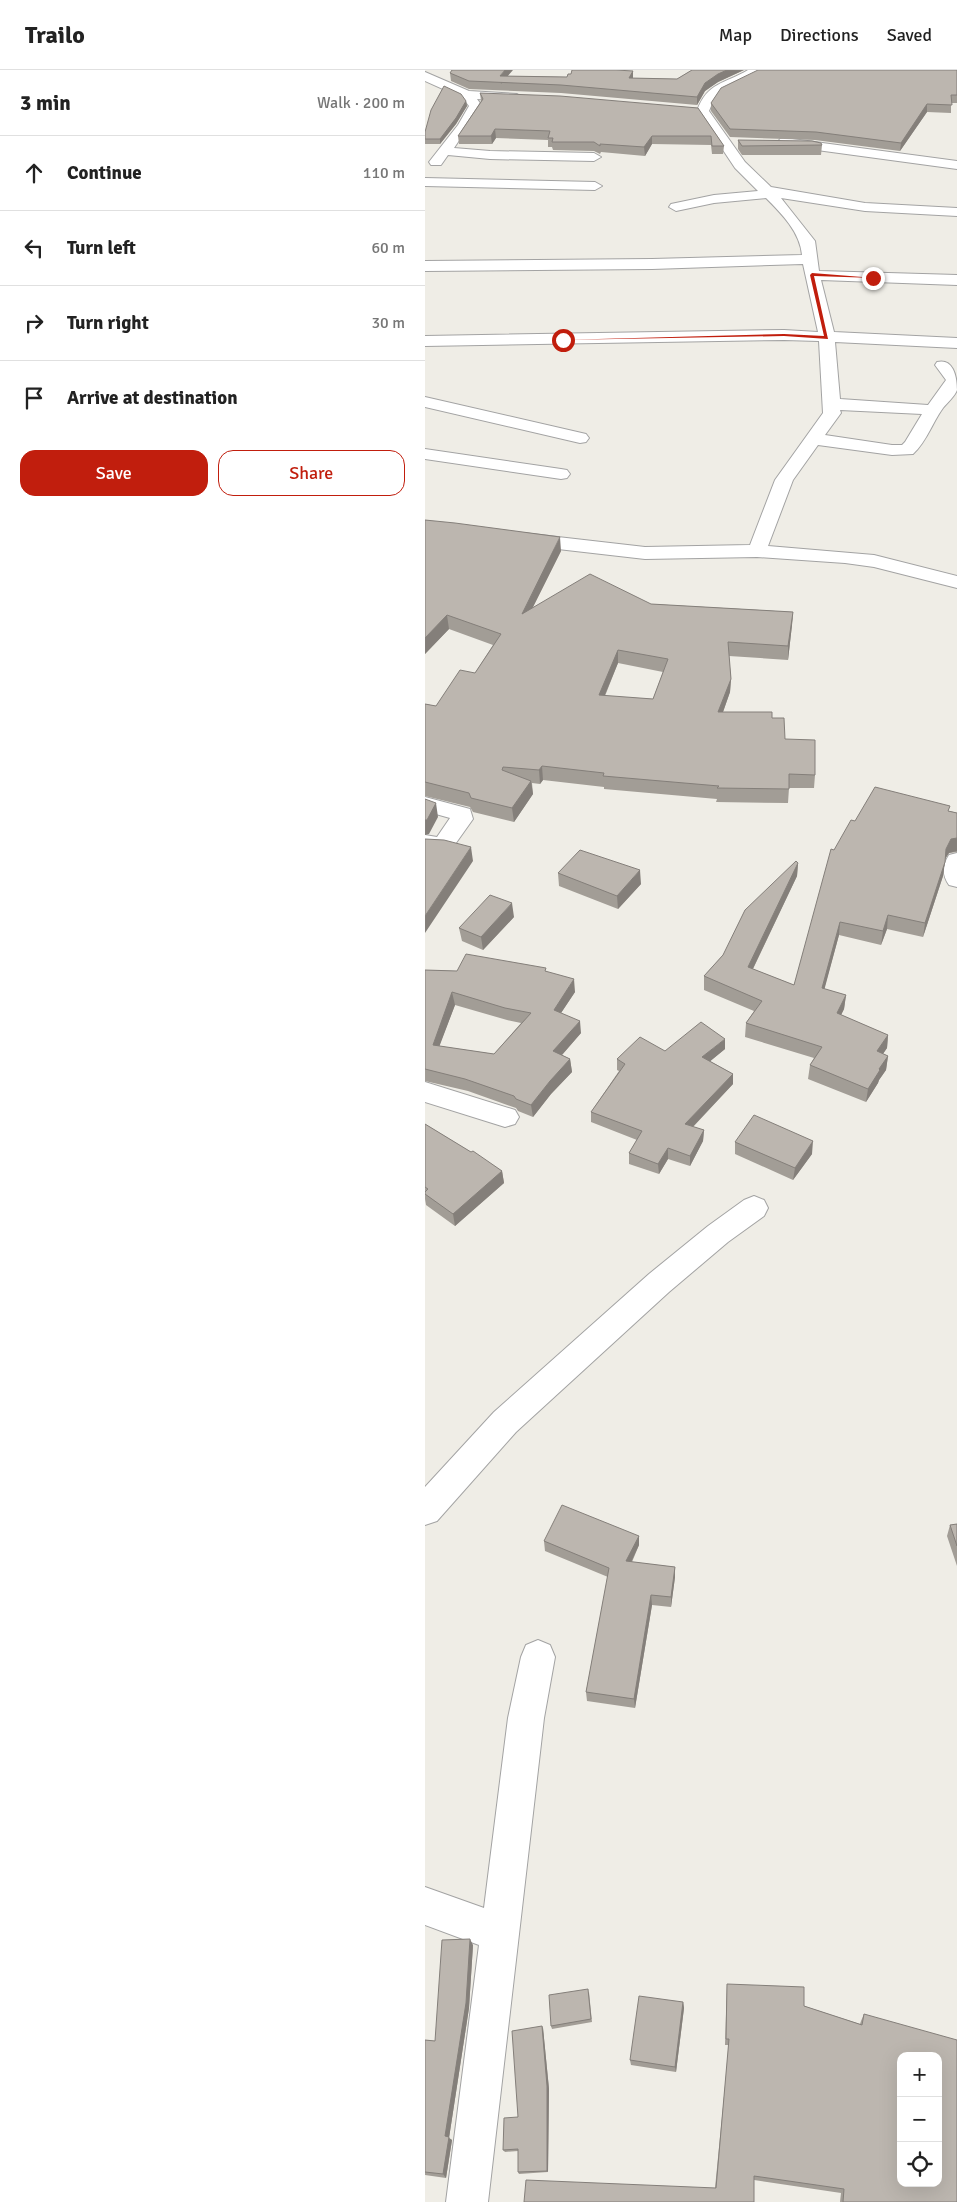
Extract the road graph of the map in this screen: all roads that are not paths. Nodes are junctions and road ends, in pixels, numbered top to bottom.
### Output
1 (757, 70) edge
2 (425, 76) edge
3 (467, 95) junction
4 (526, 98) edge
5 (687, 110) edge
6 (703, 111) junction
7 (772, 141) edge
8 (739, 142) edge
9 (723, 143) junction
10 (445, 151) junction
11 (594, 156) dead end
12 (957, 165) edge
13 (425, 174) edge
14 (425, 182) edge
15 (595, 186) dead end
16 (767, 192) junction
17 (676, 208) dead end
18 (957, 212) edge
19 (425, 266) edge
20 (811, 267) junction
21 (957, 280) edge
22 (827, 338) junction
23 (425, 341) edge
24 (957, 343) edge
25 (943, 365) dead end
26 (425, 402) edge
27 (833, 404) junction
28 (933, 410) junction
29 (580, 438) dead end
30 (813, 439) junction
31 (425, 454) edge
32 (561, 474) dead end
33 (502, 536) edge
34 (757, 551) junction
35 (957, 582) edge
36 (425, 804) edge
37 (425, 843) edge
38 (957, 861) edge
39 (957, 879) edge
40 (425, 1092) edge
41 (505, 1117) dead end
42 (754, 1208) dead end
43 (425, 1510) edge
44 (538, 1657) dead end
45 (425, 1906) edge
46 (499, 1933) junction
47 (467, 2202) edge

1 - 6 street
2 - 3 street
3 - 4 street
3 - 10 street
5 - 6 street
6 - 9 street
7 - 12 street
8 - 9 street
9 - 16 street
10 - 11 street
10 - 13 street
14 - 15 street
16 - 17 street
16 - 18 street
16 - 20 street
19 - 20 street
20 - 21 street
20 - 22 street
22 - 23 street
22 - 24 street
22 - 27 street
25 - 28 street
26 - 29 street
27 - 28 street
27 - 30 street
28 - 30 street
30 - 34 street
31 - 32 street
33 - 34 street
34 - 35 street
36 - 37 street
38 - 39 street
40 - 41 street
42 - 43 street
44 - 46 street
45 - 46 street
46 - 47 street

